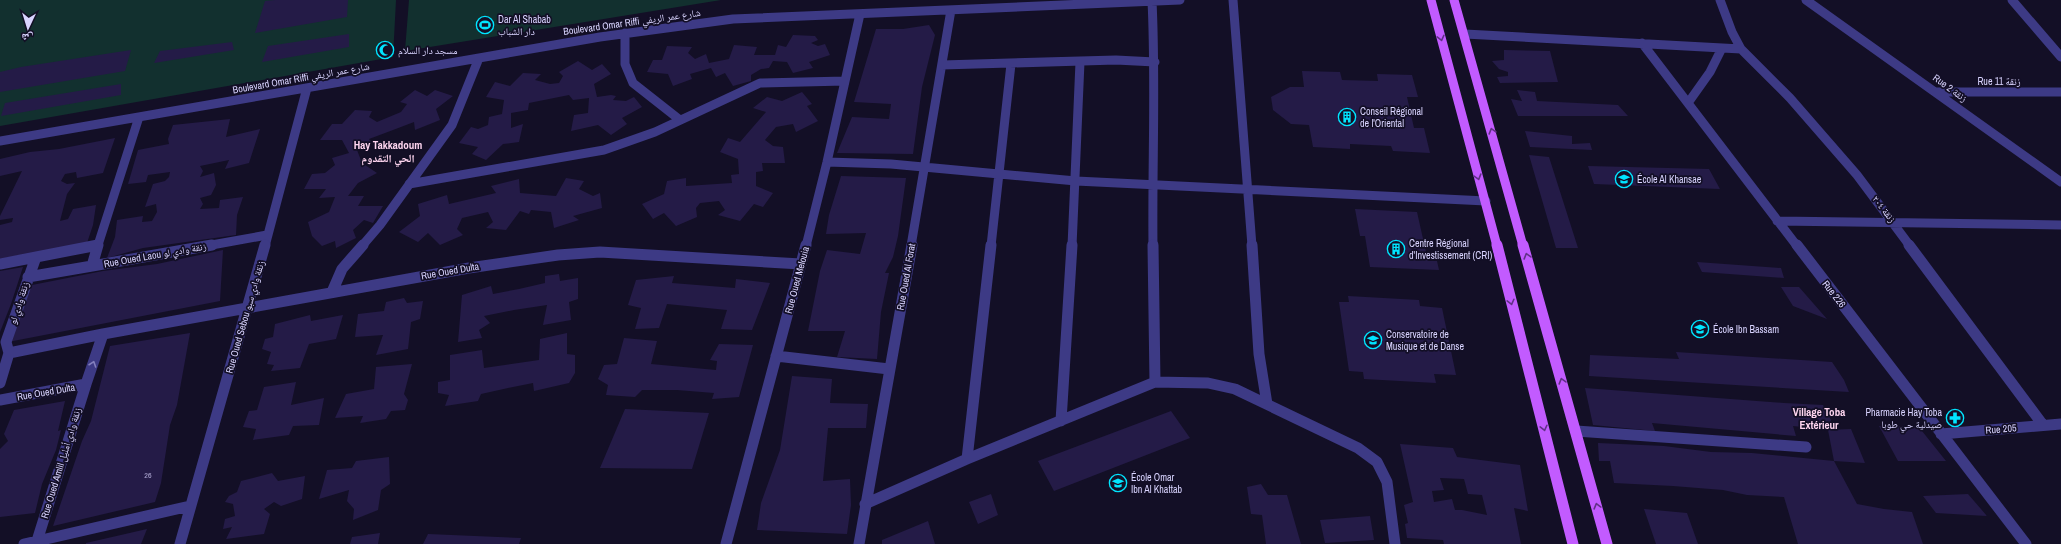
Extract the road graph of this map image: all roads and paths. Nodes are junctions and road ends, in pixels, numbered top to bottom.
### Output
1 (1180, 0) edge
2 (1232, 0) edge
3 (1431, 0) edge
4 (1454, 0) edge
5 (1720, 0) edge
6 (1806, 0) edge
7 (1818, 0) edge
8 (2012, 0) edge
9 (1152, 1) edge
10 (951, 10) junction
11 (1825, 13) junction
12 (860, 14) junction
13 (625, 33) junction
14 (1465, 34) junction
15 (1642, 43) junction
16 (1722, 48) junction
17 (1741, 49) junction
18 (2061, 57) edge
19 (478, 58) junction
20 (1080, 62) junction
21 (1154, 62) junction
22 (1011, 64) junction
23 (942, 65) junction
24 (845, 81) junction
25 (307, 88) junction
26 (1937, 92) junction
27 (2061, 92) edge
28 (1688, 103) junction
29 (139, 117) junction
30 (680, 120) junction
31 (0, 141) edge
32 (827, 162) junction
33 (925, 168) junction
34 (998, 174) junction
35 (1076, 181) junction
36 (2061, 182) edge
37 (409, 184) junction
38 (1152, 185) junction
39 (1248, 188) junction
40 (1486, 201) junction
41 (1777, 221) junction
42 (1895, 224) junction
43 (2061, 225) edge
44 (267, 235) junction
45 (98, 245) junction
46 (36, 257) junction
47 (0, 264) edge
48 (801, 264) junction
49 (92, 266) junction
50 (28, 277) junction
51 (332, 292) junction
52 (248, 308) junction
53 (103, 334) junction
54 (10, 353) junction
55 (776, 356) junction
56 (889, 369) junction
57 (1155, 382) junction
58 (0, 383) edge
59 (86, 384) junction
60 (0, 400) edge
61 (1267, 404) junction
62 (1061, 421) junction
63 (2061, 424) edge
64 (2043, 425) junction
65 (1576, 431) junction
66 (1941, 434) junction
67 (1806, 447) dead end
68 (967, 459) junction
69 (865, 504) junction
70 (190, 506) junction
71 (37, 541) junction
72 (24, 544) edge
73 (180, 544) edge
74 (726, 544) edge
75 (859, 544) edge
76 (1395, 544) edge
77 (1573, 544) edge
78 (1607, 544) edge
79 (2026, 544) edge

1 - 9 street, Boulevard Omar Riffi شارع عمر الريفي
2 - 39 street
3 -> 40 main road
4 - 14 main road
5 - 17 street, زنقة ٢٠٤
6 - 11 street, Rue 2 زنقة
7 - 11 street, Rue 2 زنقة
8 - 18 street
9 - 10 street, Boulevard Omar Riffi شارع عمر الريفي
9 - 21 street
10 - 12 street, Boulevard Omar Riffi شارع عمر الريفي
10 - 23 street, Rue Oued Al Forat
11 - 26 street, Rue 2 زنقة
12 - 13 street, Boulevard Omar Riffi شارع عمر الريفي
12 - 24 street, Rue Oued Melouia
13 - 19 street, Boulevard Omar Riffi شارع عمر الريفي
13 - 30 street
14 - 15 street
65 -> 14 main road
15 - 16 street
15 - 28 street, Rue 226
16 - 17 street
16 - 28 street
17 - 42 street, زنقة ٢٠٤
19 - 25 street, Boulevard Omar Riffi شارع عمر الريفي
19 - 37 street
20 - 21 street
20 - 22 street
20 - 35 street
21 - 38 street
22 - 23 street
22 - 34 street
23 - 33 street, Rue Oued Al Forat
24 - 30 street
24 - 32 street, Rue Oued Melouia
25 - 29 street, Boulevard Omar Riffi شارع عمر الريفي
25 - 44 street, Rue Oued Sebou زنقة وادي سبو
26 - 27 street, Rue 11 زنقة
26 - 36 street, Rue 2 زنقة
28 - 41 street, Rue 226
29 - 31 street, Boulevard Omar Riffi شارع عمر الريفي
29 - 45 street
30 - 37 street
32 - 33 street
32 - 48 street, Rue Oued Melouia
33 - 34 street
33 - 56 street, Rue Oued Al Forat
34 - 35 street
34 - 68 street
35 - 38 street
35 - 62 street
37 - 51 street
38 - 39 street
38 - 57 street
39 - 40 street
39 - 61 street
40 -> 77 main road
41 - 42 street
41 - 66 street, Rue 226
42 - 43 street
42 - 64 street, زنقة ٢٠٤
44 - 49 street, Rue Oued Laou زنقة وادي لو
44 - 52 street, Rue Oued Sebou زنقة وادي سبو
45 - 46 street, Rue Oued Laou زنقة وادي لو
45 - 49 street, Rue Oued Laou زنقة وادي لو
46 - 47 street, Rue Oued Laou زنقة وادي لو
46 - 50 street, زنقة وادي لو
48 - 51 street, Rue Oued Dulta
48 - 55 street, Rue Oued Melouia
49 - 50 street, زنقة وادي لو
50 - 54 street, زنقة وادي لو
51 - 52 street, Rue Oued Dulta
52 - 53 street, Rue Oued Dulta
52 - 70 street, Rue Oued Sebou زنقة وادي سبو
53 - 54 street, Rue Oued Dulta
59 -> 53 street, Rue Oued Dulta
54 - 58 street
55 - 56 street
55 - 74 street, Rue Oued Melouia
56 - 69 street, Rue Oued Al Forat
57 - 61 street
57 - 62 street
59 - 60 street, Rue Oued Dulta
59 - 71 street, Rue Oued Amlil زنقة وادي أمليل
61 - 76 street
62 - 68 street
63 - 64 street, Rue 205
64 - 66 street, Rue 205
65 - 67 street
78 -> 65 main road
66 - 79 street, Rue 226
68 - 69 street
69 - 75 street, Rue Oued Al Forat
70 - 71 street
70 - 73 street, Rue Oued Sebou زنقة وادي سبو
71 - 72 street

